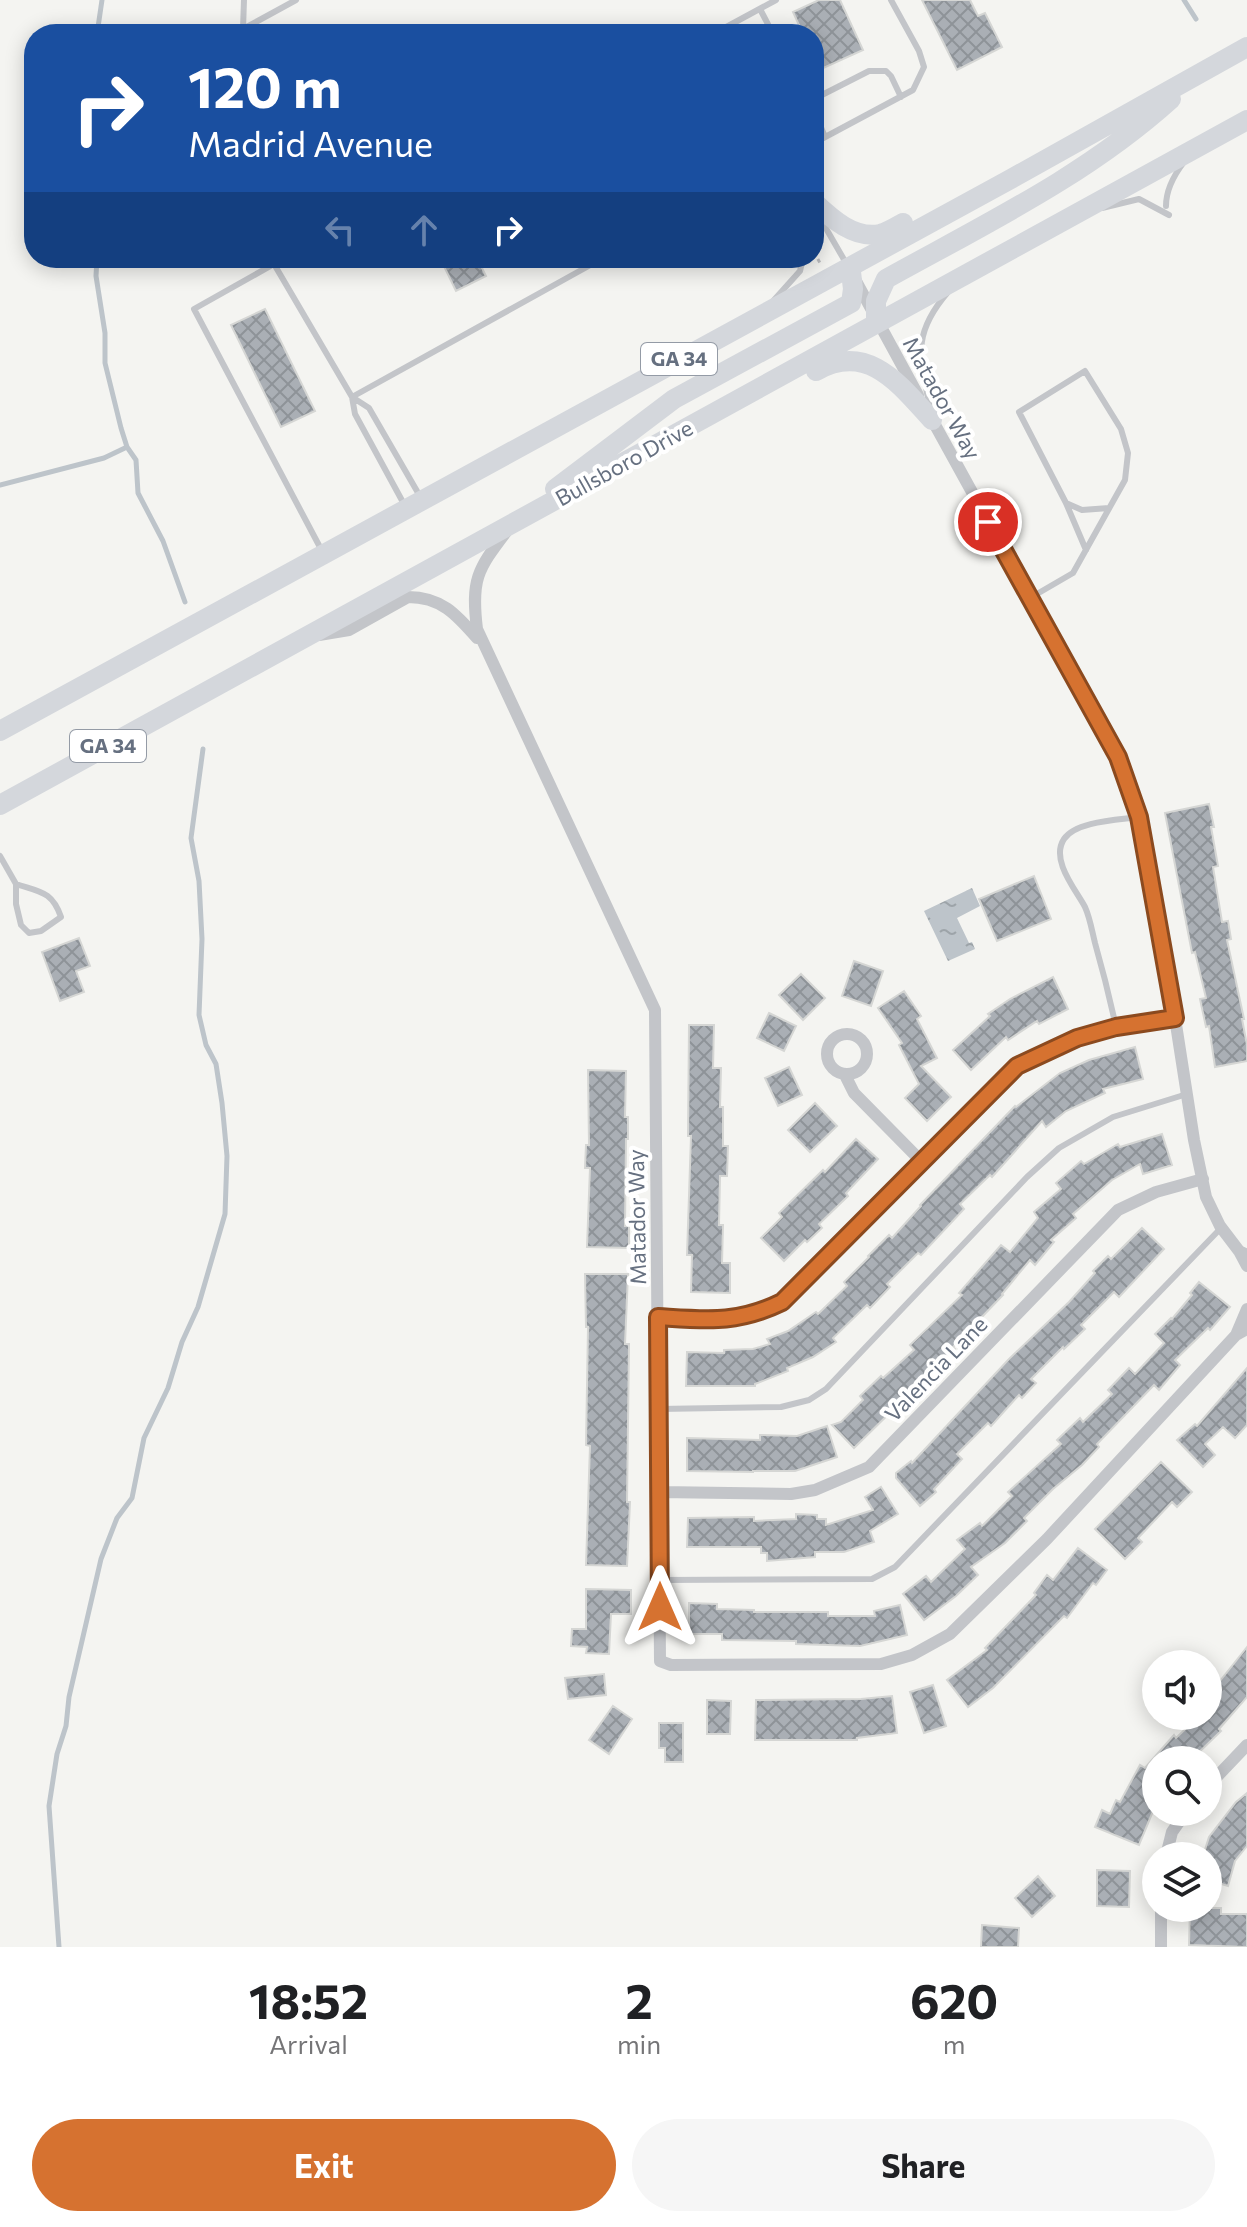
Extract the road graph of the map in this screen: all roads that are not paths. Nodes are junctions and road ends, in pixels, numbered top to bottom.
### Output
1 (244, 0) edge
2 (296, 0) edge
3 (776, 0) edge
4 (891, 0) edge
5 (760, 9) junction
6 (243, 24) edge
7 (255, 24) edge
8 (733, 24) edge
9 (768, 24) edge
10 (1247, 47) edge
11 (1198, 74) junction
12 (824, 94) edge
13 (901, 97) junction
14 (1247, 120) edge
15 (1247, 129) edge
16 (1223, 133) junction
17 (825, 137) edge
18 (1195, 148) junction
19 (985, 193) junction
20 (1166, 206) dead end
21 (824, 212) edge
22 (1078, 213) junction
23 (1169, 215) dead end
24 (824, 222) edge
25 (261, 268) edge
26 (277, 268) edge
27 (585, 268) edge
28 (801, 268) edge
29 (850, 269) junction
30 (960, 278) junction
31 (761, 314) junction
32 (877, 322) junction
33 (352, 397) junction
34 (738, 400) junction
35 (932, 420) junction
36 (1066, 503) junction
37 (415, 505) junction
38 (1109, 508) junction
39 (508, 526) junction
40 (1086, 550) junction
41 (324, 554) junction
42 (1030, 598) junction
43 (306, 637) junction
44 (492, 660) junction
45 (0, 731) edge
46 (0, 805) edge
47 (1139, 817) junction
48 (0, 856) edge
49 (16, 884) junction
50 (1175, 1018) junction
51 (1116, 1027) junction
52 (845, 1075) dead end
53 (1187, 1094) junction
54 (922, 1162) junction
55 (1203, 1179) junction
56 (1221, 1228) junction
57 (1243, 1253) edge
58 (1247, 1266) edge
59 (1247, 1309) edge
60 (658, 1317) junction
61 (1242, 1332) edge
62 (659, 1409) junction
63 (660, 1492) junction
64 (660, 1580) junction
65 (1247, 1745) edge
66 (1222, 1771) edge
67 (1161, 1922) edge
68 (1161, 1947) edge

1 - 6 lane
2 - 7 lane
3 - 5 lane
4 - 13 lane
5 - 8 lane
5 - 9 lane
10 - 11 main road, GA 34
11 - 19 main road, GA 34
11 - 32 main road
12 - 13 lane
13 - 17 lane
14 - 16 main road, Bullsboro Drive / GA 34
15 - 16 lane
16 - 18 main road, Bullsboro Drive / GA 34
18 - 20 lane
18 - 22 main road, Bullsboro Drive / GA 34
19 - 21 main road
19 - 29 main road, GA 34
22 - 23 lane
22 - 30 main road, Bullsboro Drive / GA 34
24 - 29 lane
25 - 41 lane
26 - 33 lane
27 - 33 lane
28 - 31 lane
29 - 31 main road, GA 34
29 - 32 street, Matador Way
29 - 39 main road
30 - 32 main road, Bullsboro Drive / GA 34
30 - 35 lane
31 - 37 main road, GA 34
32 - 34 main road, Bullsboro Drive / GA 34
32 - 35 street, Matador Way
33 - 37 lane
33 - 37 lane
34 - 35 main road
34 - 39 main road, Bullsboro Drive / GA 34
35 - 42 street, Matador Way
36 - 38 lane
36 - 38 lane
36 - 40 lane
37 - 41 main road, GA 34
38 - 40 lane
39 - 43 main road, Bullsboro Drive / GA 34
39 - 44 street, Matador Way
40 - 42 lane
41 - 45 main road, GA 34
42 - 47 street, Matador Way
43 - 44 street
43 - 46 main road, Bullsboro Drive / GA 34
44 - 60 street, Matador Way
47 - 50 street, Matador Way
47 - 51 lane
48 - 49 lane
49 - 49 lane
50 - 51 street
50 - 53 street, Matador Way
51 - 54 street
52 - 54 street
53 - 55 street, Matador Way
53 - 62 lane
54 - 60 street
55 - 56 street, Matador Way
55 - 63 street, Valencia Lane
56 - 57 street, Matador Way
56 - 64 lane
57 - 58 street, Matador Way
59 - 61 street, Matador Way
60 - 62 street, Matador Way
61 - 64 street, Matador Way
62 - 63 street, Matador Way
63 - 64 street, Matador Way
65 - 66 street
67 - 68 street

